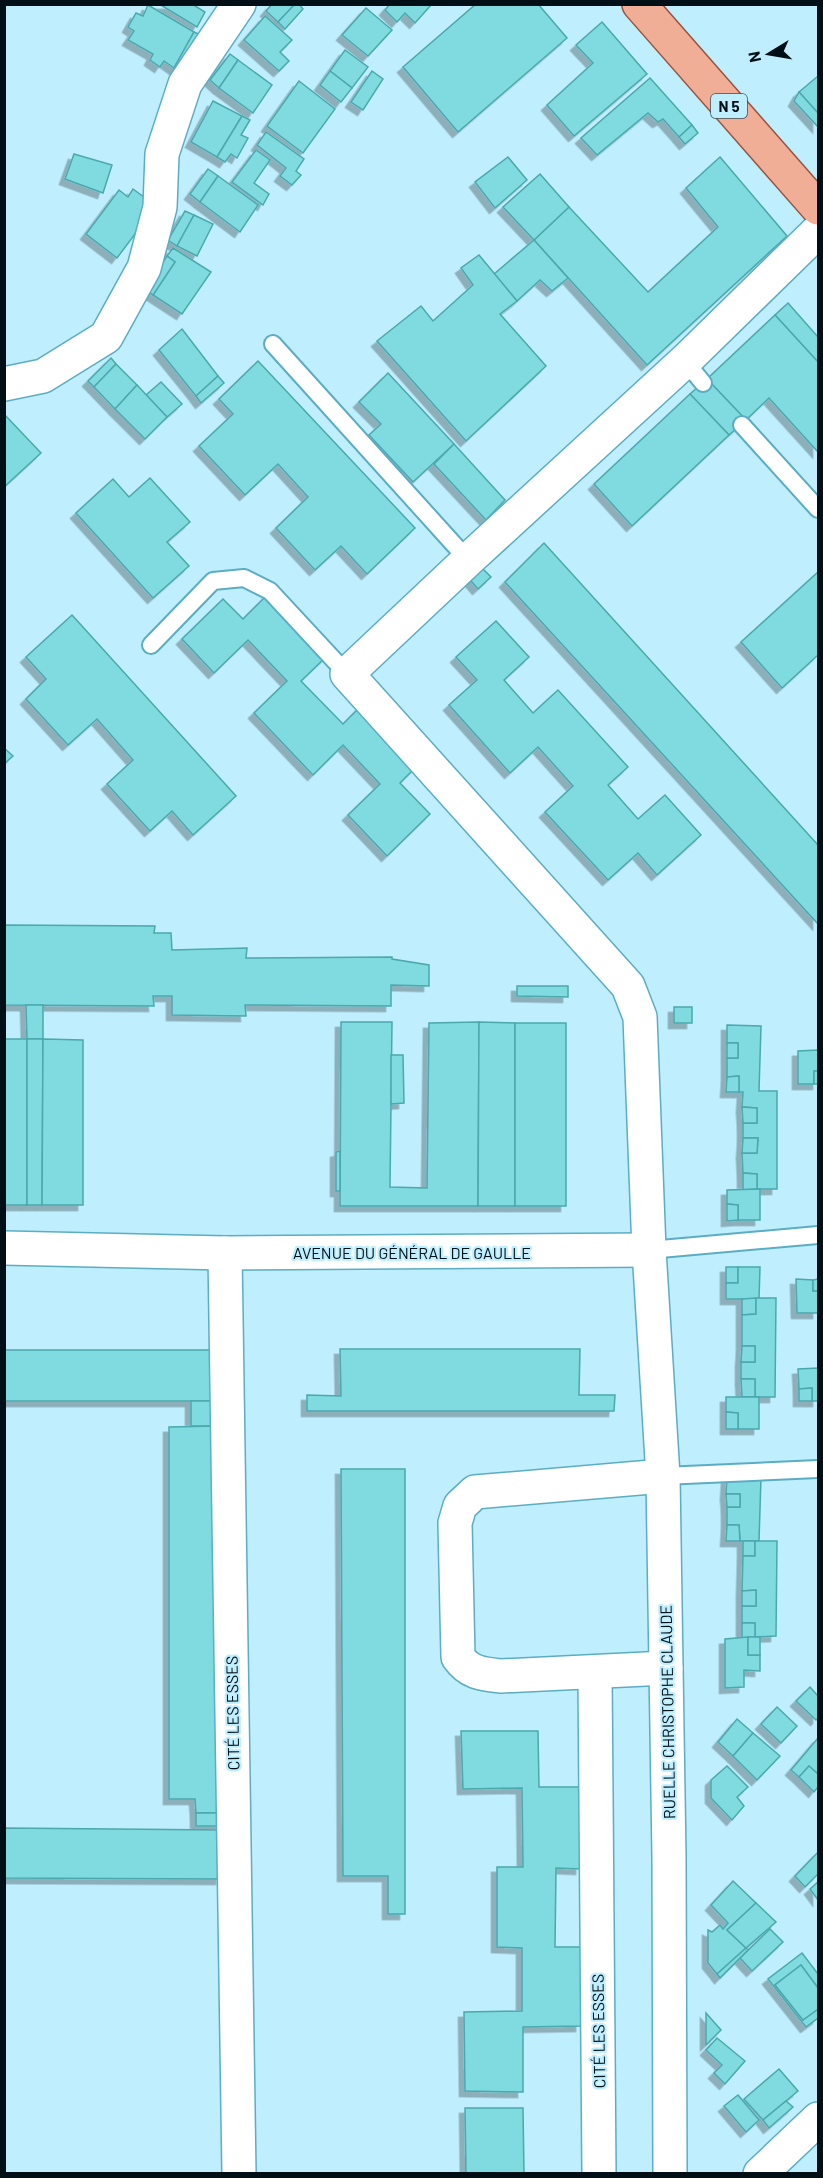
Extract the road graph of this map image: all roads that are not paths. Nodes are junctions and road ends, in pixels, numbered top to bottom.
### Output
1 (238, 4) edge
2 (639, 4) edge
3 (819, 208) edge
4 (819, 231) edge
5 (273, 345) dead end
6 (4, 384) edge
7 (742, 425) dead end
8 (819, 509) edge
9 (468, 560) junction
10 (151, 645) dead end
11 (347, 674) junction
12 (819, 1235) edge
13 (4, 1248) edge
14 (649, 1250) junction
15 (225, 1253) junction
16 (819, 1468) edge
17 (663, 1476) junction
18 (666, 1668) junction
19 (595, 1673) junction
20 (819, 2119) edge
21 (239, 2174) edge
22 (599, 2174) edge
23 (670, 2174) edge
24 (760, 2174) edge

1 - 6 street
2 - 3 main road, N 5
4 - 9 street
5 - 9 lane
7 - 8 lane
9 - 11 street
10 - 11 lane
11 - 14 street, RUELLE CHRISTOPHE CLAUDE
12 - 14 lane, AVENUE DU GÉNÉRAL DE GAULLE
13 - 15 street, AVENUE DU GÉNÉRAL DE GAULLE
14 - 15 street, AVENUE DU GÉNÉRAL DE GAULLE
14 - 17 street, RUELLE CHRISTOPHE CLAUDE
15 - 21 street, CITÉ LES ESSES
16 - 17 lane
17 - 18 street, RUELLE CHRISTOPHE CLAUDE
17 - 19 street
18 - 19 street
18 - 23 street, RUELLE CHRISTOPHE CLAUDE
19 - 22 street, CITÉ LES ESSES
20 - 24 street

